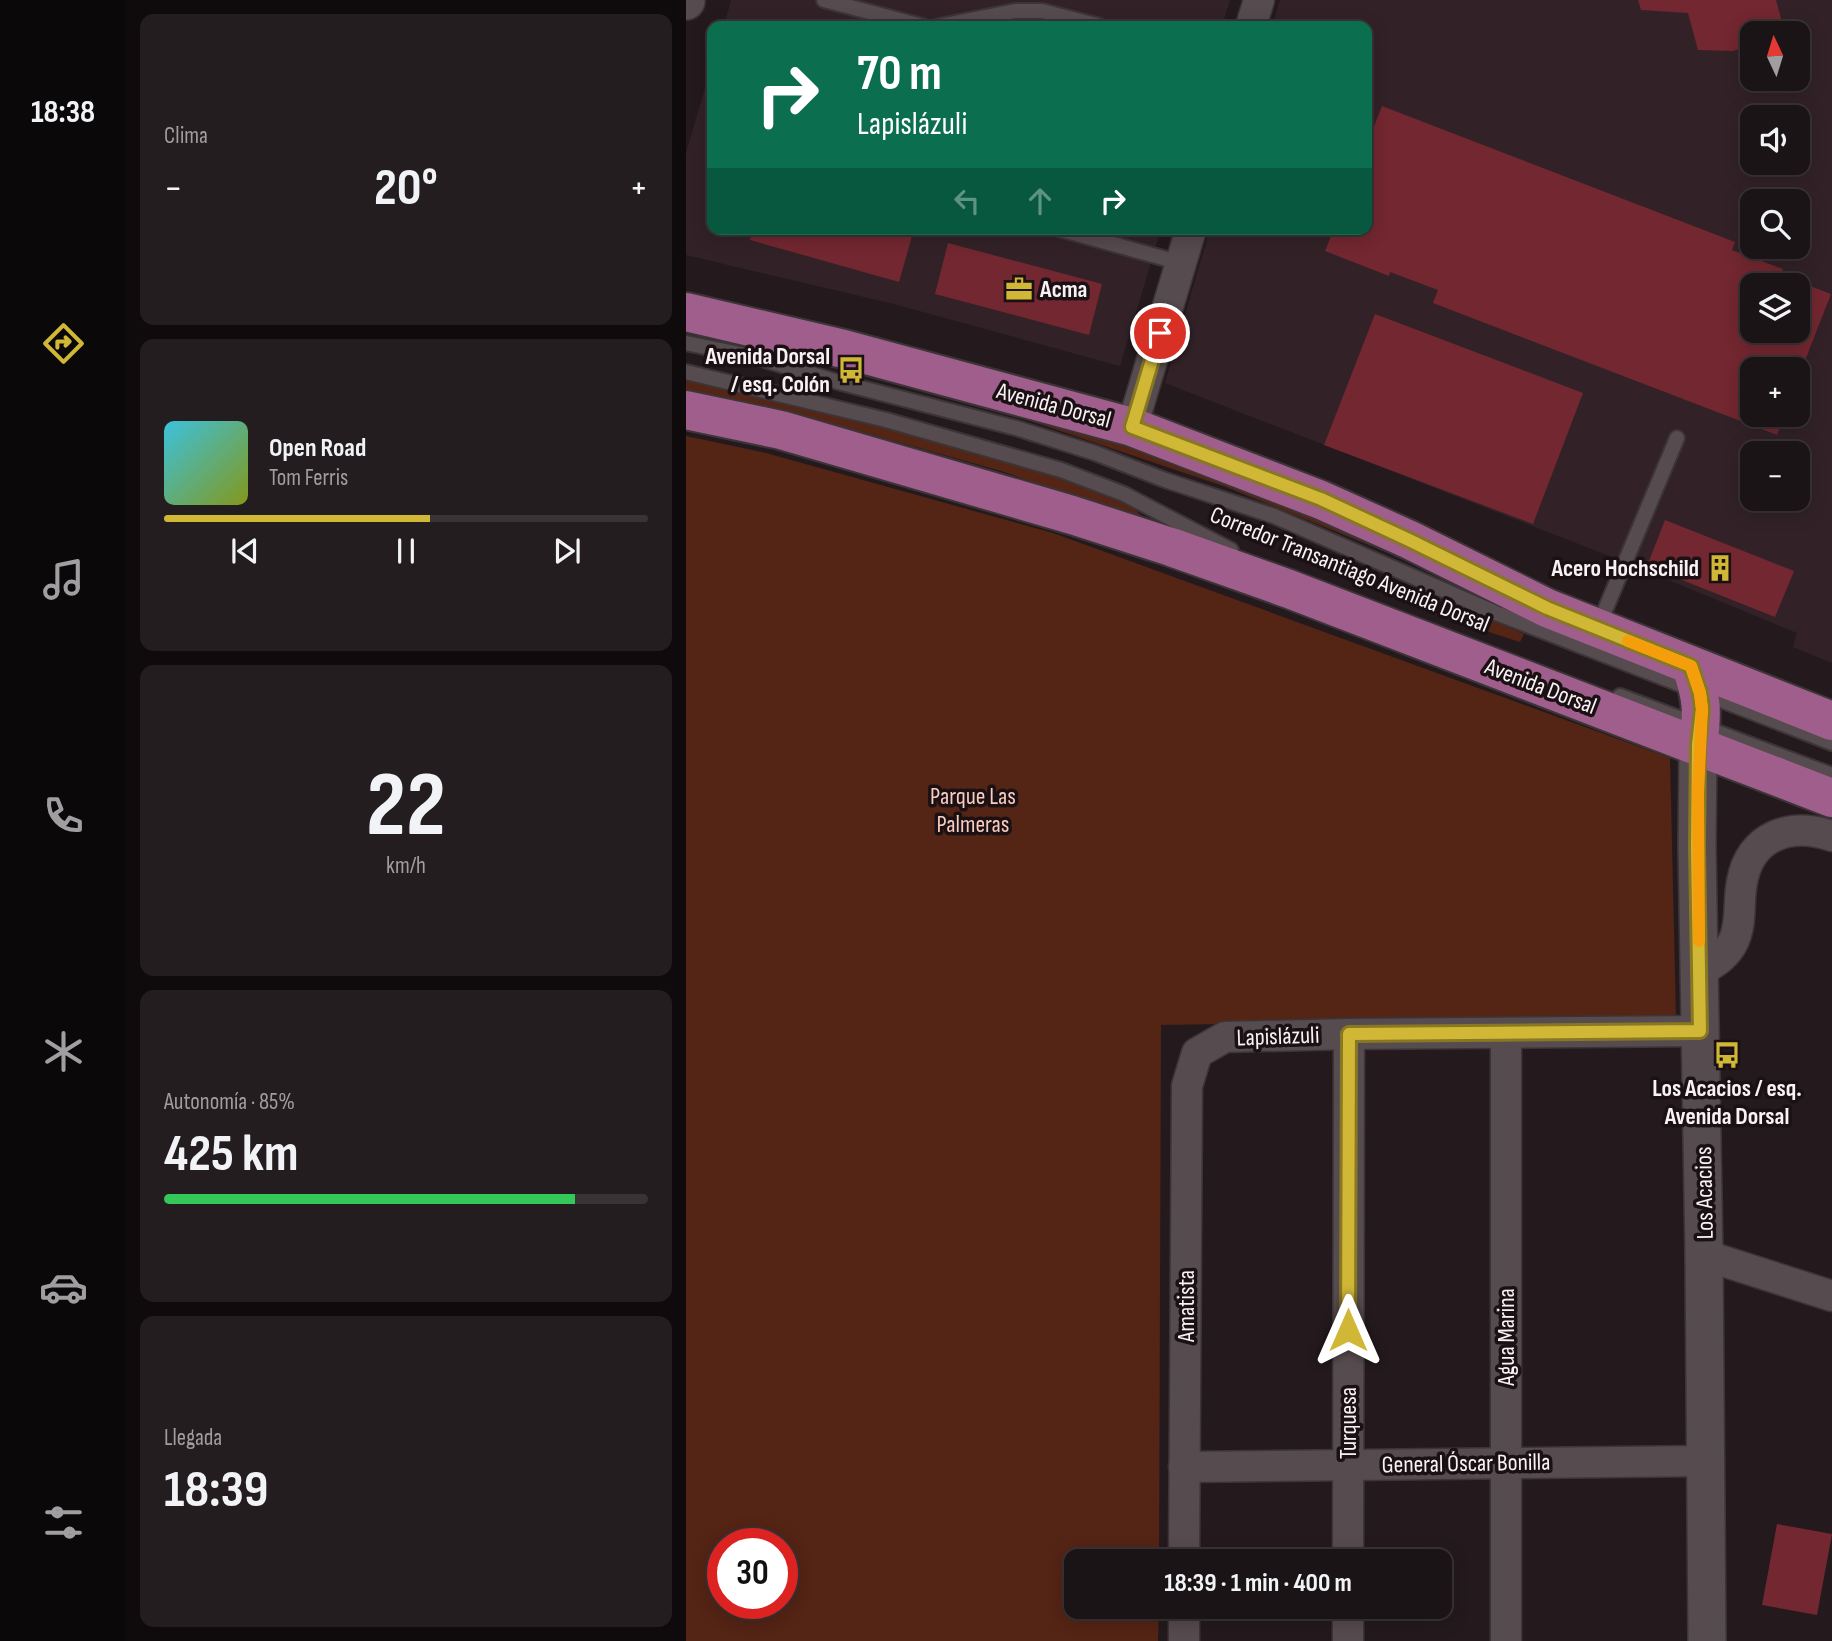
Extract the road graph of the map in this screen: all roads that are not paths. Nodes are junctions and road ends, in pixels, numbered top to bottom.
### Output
1 (824, 0) edge
2 (1259, 0) edge
3 (903, 21) edge
4 (964, 21) edge
5 (1081, 21) edge
6 (1253, 21) edge
7 (1081, 235) edge
8 (1189, 235) edge
9 (1181, 263) junction
10 (686, 312) edge
11 (686, 343) edge
12 (686, 372) edge
13 (686, 410) edge
14 (1132, 427) junction
15 (1677, 438) dead end
16 (1246, 557) dead end
17 (1598, 629) junction
18 (1607, 692) dead end
19 (1698, 707) junction
20 (1832, 721) edge
21 (1832, 743) edge
22 (1832, 775) edge
23 (1832, 798) edge
24 (1832, 835) edge
25 (1699, 972) junction
26 (1700, 1031) junction
27 (1506, 1033) junction
28 (1349, 1034) junction
29 (1197, 1053) joint
30 (1704, 1255) junction
31 (1832, 1296) edge
32 (1705, 1461) junction
33 (1506, 1463) junction
34 (1348, 1465) junction
35 (1184, 1466) junction
36 (1184, 1549) edge
37 (1348, 1549) edge
38 (1184, 1619) edge
39 (1348, 1619) edge
40 (1184, 1641) edge
41 (1348, 1641) edge
42 (1506, 1641) edge
43 (1707, 1641) edge

1 - 3 lane
2 - 6 street
4 - 5 lane
7 - 9 lane
8 - 9 street
9 - 14 street
10 - 14 main road, Avenida Dorsal
11 - 19 lane, Corredor Transantiago Avenida Dorsal
12 - 16 lane, Corredor Transantiago Avenida Dorsal
13 - 19 main road, Avenida Dorsal
14 - 17 main road, Avenida Dorsal
15 - 17 lane
17 - 19 main road, Avenida Dorsal
18 - 19 lane, Corredor Transantiago Avenida Dorsal
19 - 20 main road, Avenida Dorsal
19 - 21 lane, Corredor Transantiago Avenida Dorsal
19 - 22 lane, Corredor Transantiago Avenida Dorsal
19 - 23 main road, Avenida Dorsal
19 - 25 street, Los Acacios
24 - 25 street
25 - 26 street, Los Acacios
26 - 27 street, Lapislázuli
26 - 30 street, Los Acacios
27 - 28 street, Lapislázuli
27 - 33 street, Agua Marina
28 - 29 street, Lapislázuli
28 - 34 street, Turquesa
29 - 35 street, Amatista
30 - 31 street
30 - 32 street, Los Acacios
32 - 33 street, General Óscar Bonilla
32 - 43 street, Los Acacios
33 - 34 street, General Óscar Bonilla
33 - 42 street, Agua Marina
34 - 35 street, General Óscar Bonilla
34 - 37 street, Turquesa
35 - 36 street, Amatista
38 - 40 street
39 - 41 street

